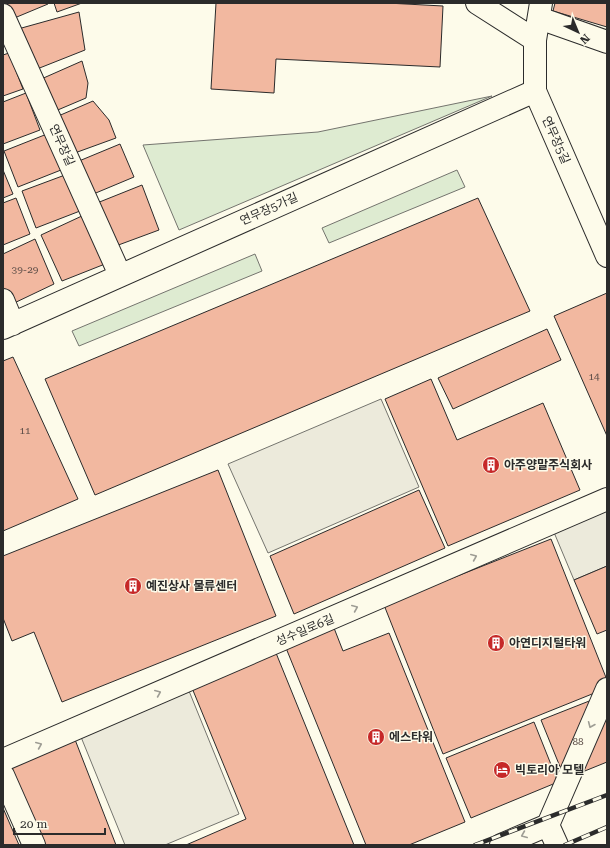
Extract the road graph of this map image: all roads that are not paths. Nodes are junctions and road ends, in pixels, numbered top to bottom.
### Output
1 (477, 3) edge
2 (540, 10) edge
3 (3, 15) edge
4 (535, 40) junction
5 (607, 42) edge
6 (535, 91) junction
7 (607, 256) edge
8 (120, 275) junction
9 (3, 300) edge
10 (8, 326) edge
11 (607, 499) edge
12 (607, 689) edge
13 (3, 760) edge
14 (3, 774) edge
15 (548, 825) junction
16 (34, 845) edge
17 (501, 845) edge
18 (557, 845) edge

1 - 4 street
2 - 4 street, 연무장5길
2 - 5 street, 연무장5길
3 - 8 street, 연무장길
4 - 6 street, 연무장5길
6 - 7 street, 연무장5길
6 - 8 street, 연무장5가길
8 - 10 street, 연무장5가길
9 - 10 street
13 -> 11 street, 성수일로6길
12 -> 15 street
14 - 16 street
15 -> 17 street
15 - 18 street

